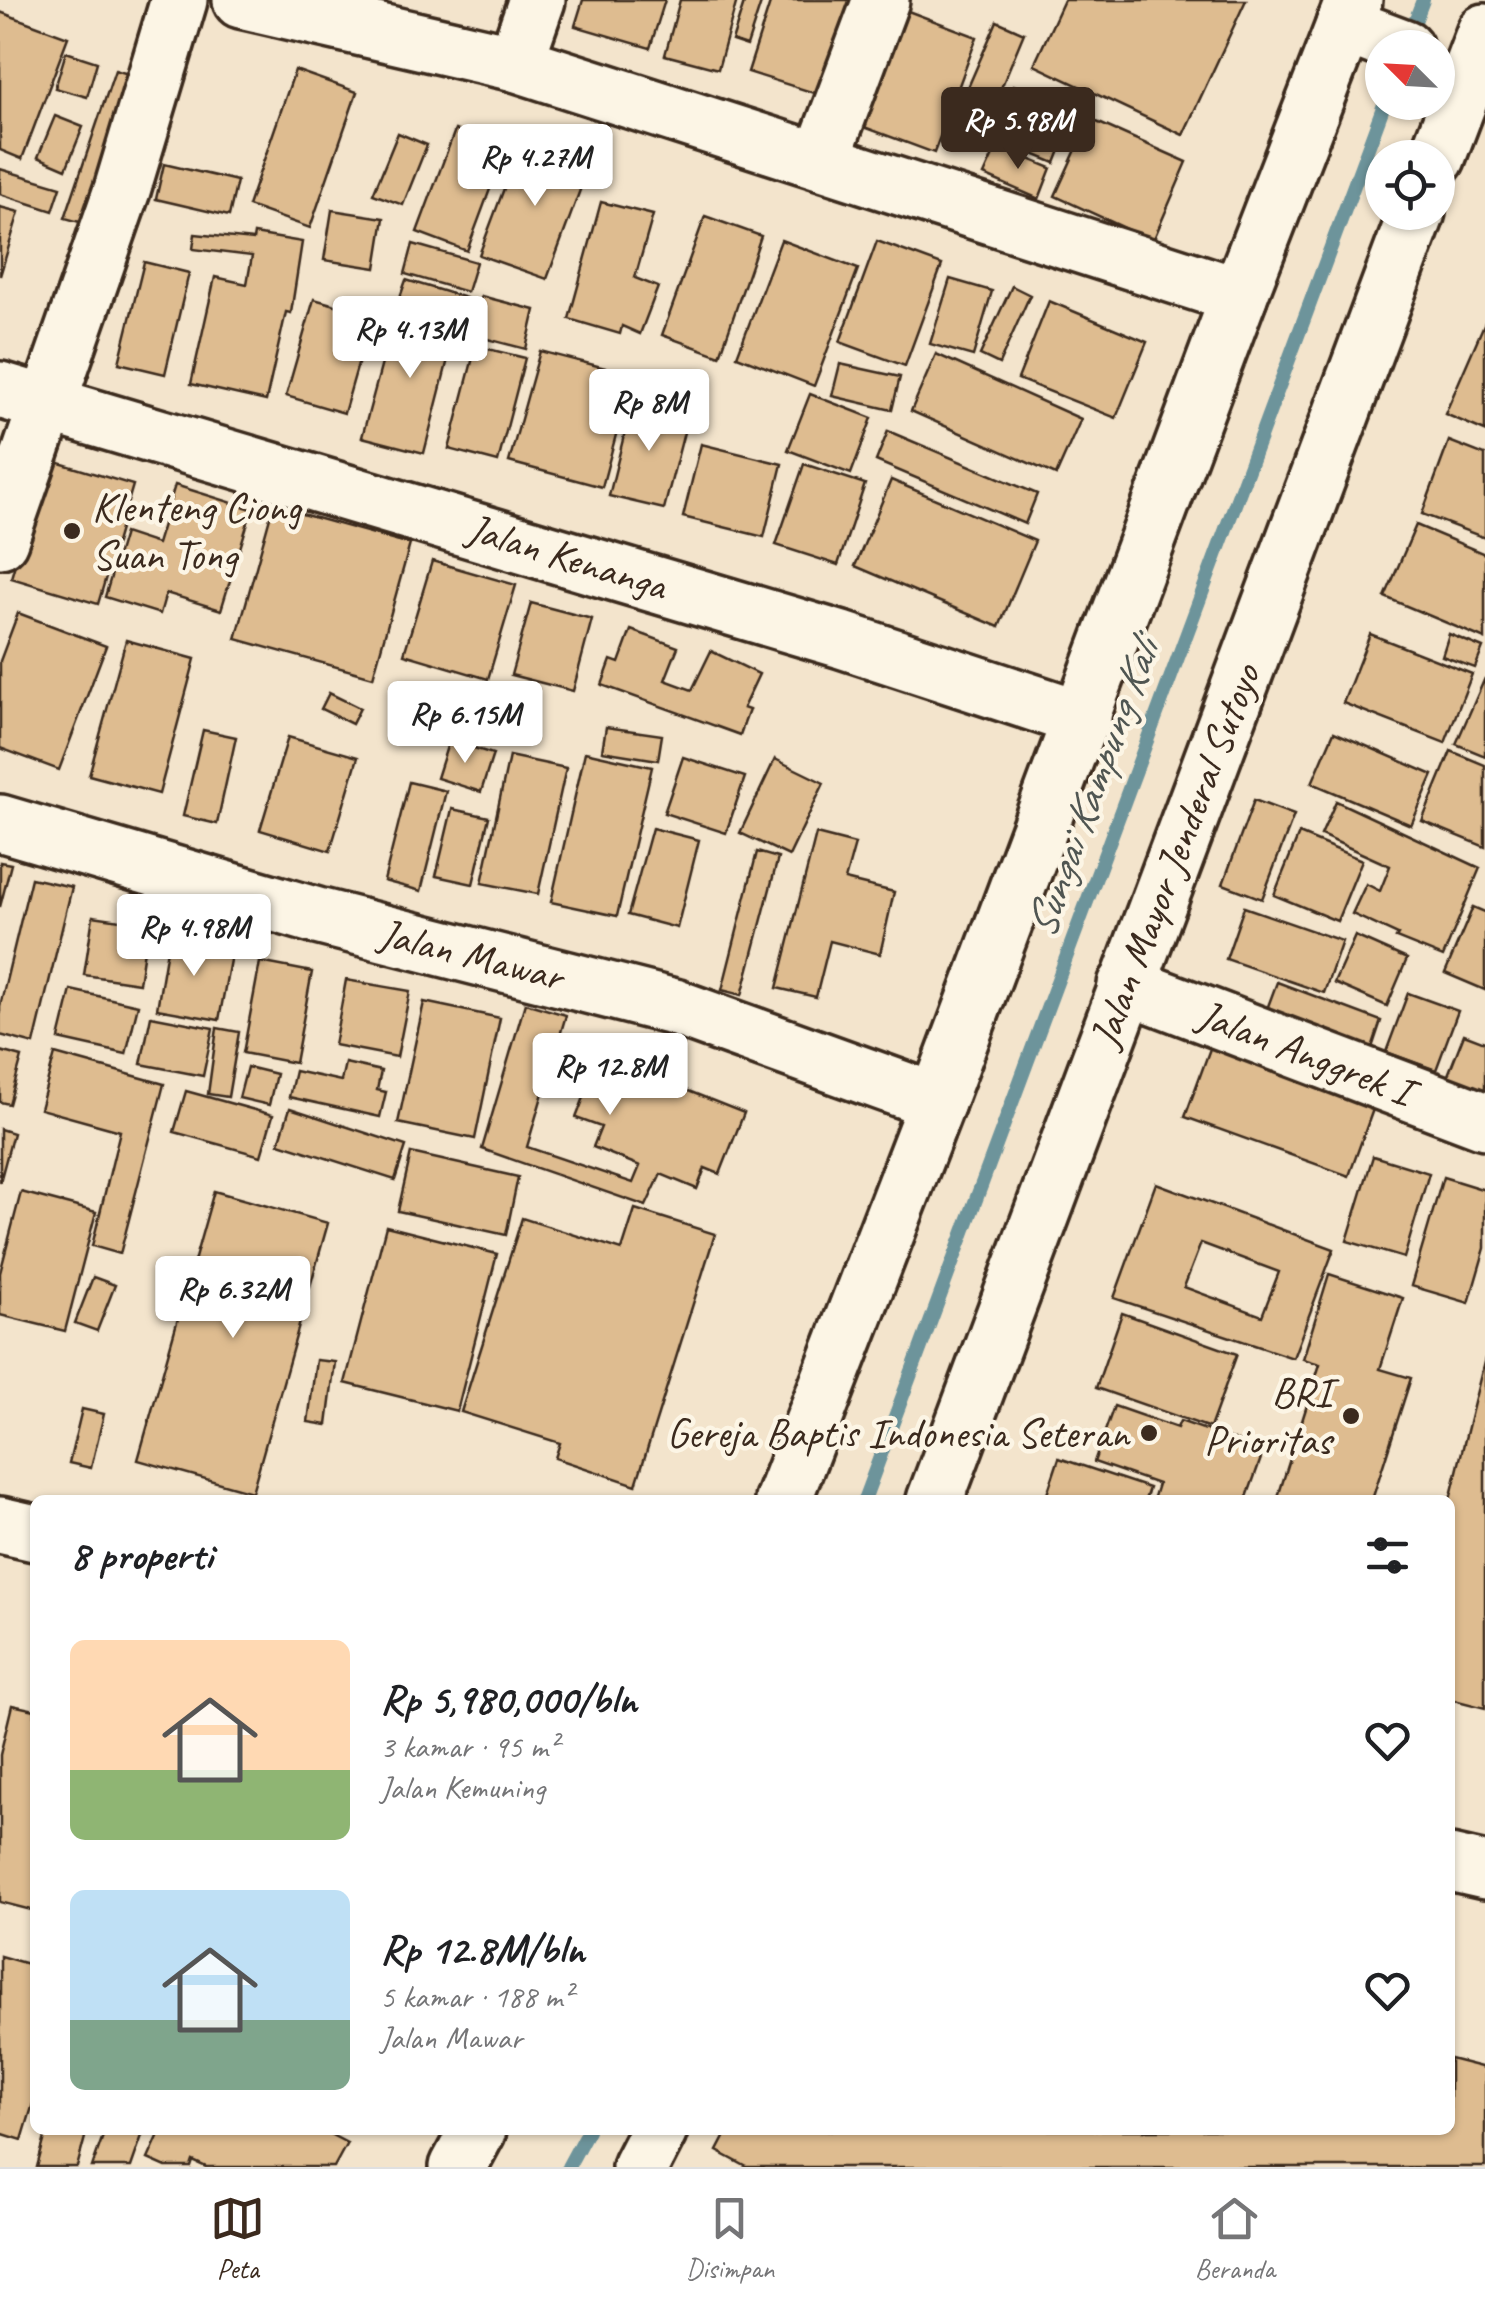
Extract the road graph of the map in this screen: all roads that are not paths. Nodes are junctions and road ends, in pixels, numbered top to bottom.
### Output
1 (179, 0) edge
2 (241, 0) edge
3 (537, 0) edge
4 (881, 0) edge
5 (514, 62) junction
6 (1367, 120) edge
7 (821, 162) junction
8 (1410, 230) edge
9 (1239, 296) junction
10 (24, 396) edge
11 (0, 540) edge
12 (1083, 719) junction
13 (0, 823) edge
14 (1126, 985) junction
15 (937, 1102) junction
16 (1485, 1121) edge
17 (784, 1495) edge
18 (937, 1495) edge
19 (0, 1525) edge
20 (30, 1532) edge
21 (1455, 1863) edge
22 (1485, 1871) edge
23 (475, 2135) edge
24 (657, 2135) edge
25 (458, 2167) edge
26 (640, 2167) edge

1 - 10 street
2 - 5 street
3 - 5 street
4 - 7 street
5 - 7 street
6 - 9 street
7 - 9 street
8 - 14 street, Jalan Mayor Jenderal Sutoyo
9 - 12 street
10 - 11 street
10 - 12 street, Jalan Kenanga
12 - 15 street
13 - 15 street, Jalan Mawar
14 - 16 street, Jalan Anggrek I
14 - 18 street, Jalan Mayor Jenderal Sutoyo
15 - 17 street
19 - 20 street
21 - 22 street
23 - 25 street
24 - 26 street

